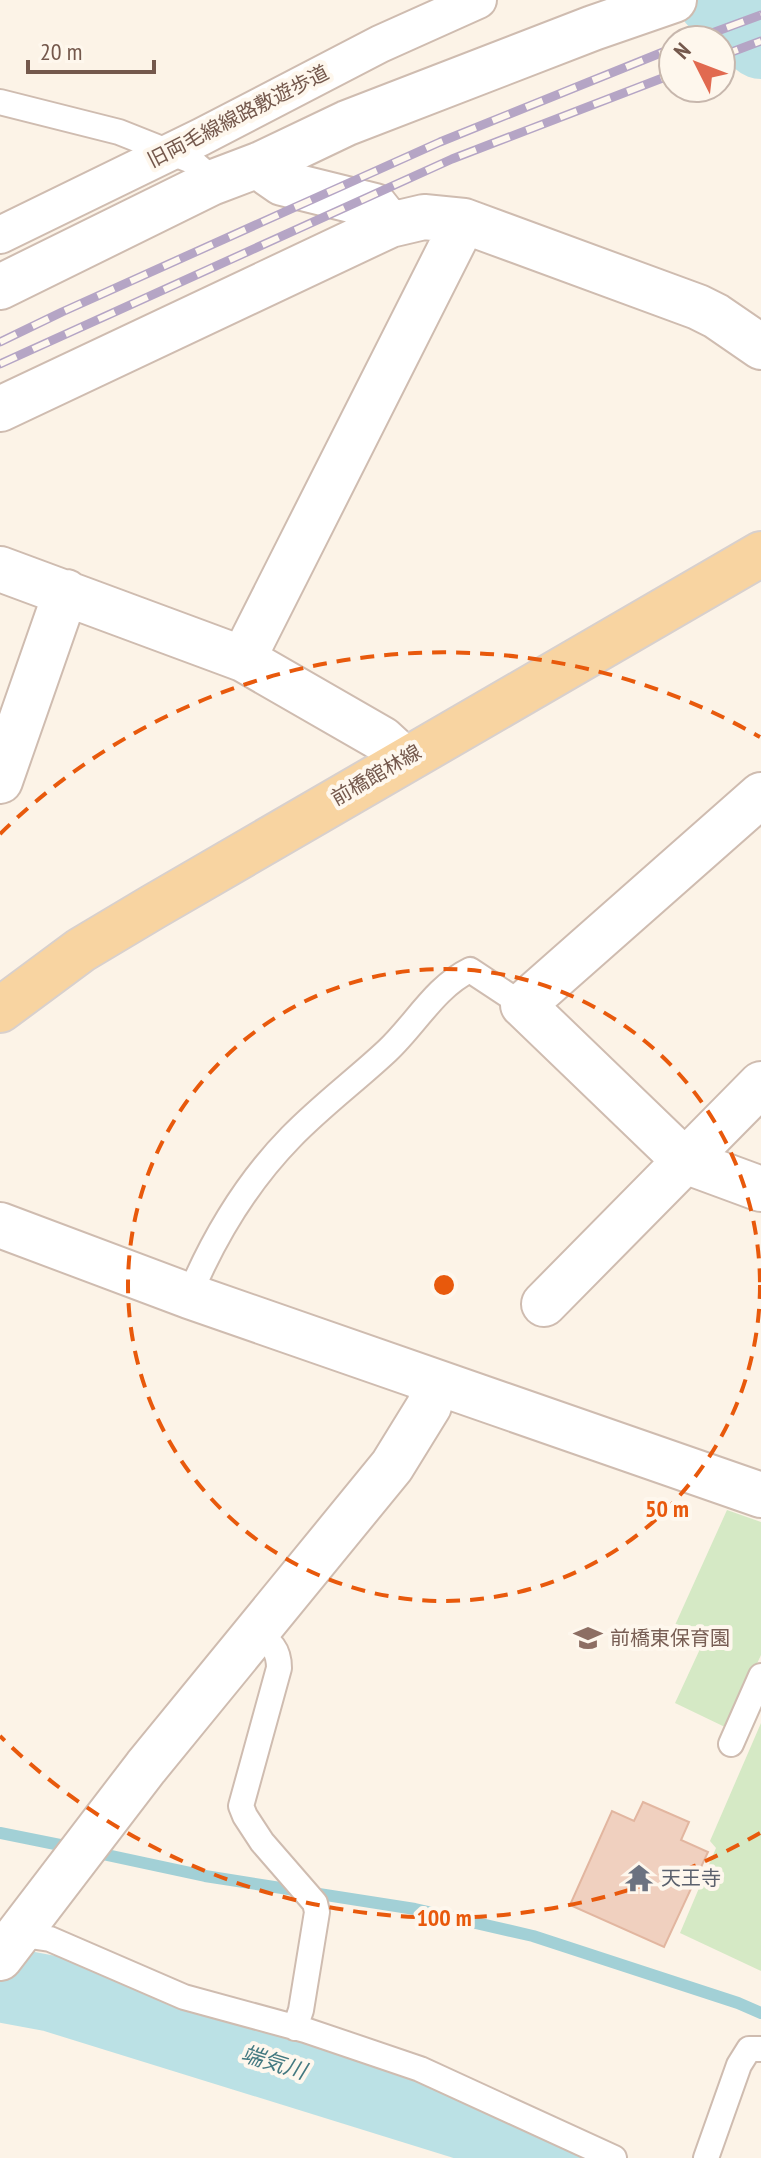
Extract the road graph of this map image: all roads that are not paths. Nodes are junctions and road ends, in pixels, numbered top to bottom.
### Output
1 (478, 0) edge
2 (674, 0) edge
3 (588, 14) edge
4 (0, 102) edge
5 (261, 164) junction
6 (211, 183) junction
7 (464, 221) junction
8 (390, 225) junction
9 (0, 235) edge
10 (0, 287) edge
11 (761, 347) edge
12 (0, 409) edge
13 (761, 554) edge
14 (0, 569) edge
15 (66, 592) junction
16 (243, 659) junction
17 (399, 762) junction
18 (0, 781) edge
19 (761, 795) edge
20 (523, 1005) junction
21 (0, 1010) edge
22 (761, 1084) edge
23 (685, 1161) junction
24 (761, 1189) edge
25 (0, 1225) edge
26 (189, 1296) junction
27 (544, 1304) dead end
28 (435, 1383) junction
29 (761, 1495) edge
30 (256, 1632) junction
31 (761, 1676) edge
32 (731, 1744) dead end
33 (7, 1941) edge
34 (295, 2028) junction
35 (761, 2049) edge
36 (614, 2158) edge
37 (706, 2158) edge

1 - 9 street, 旧両毛線線路敷遊歩道
2 - 3 street
3 - 5 street
4 - 6 lane
5 - 6 street
5 - 8 street
6 - 10 street
7 - 8 street
7 - 11 street
7 - 16 street
8 - 12 street
13 - 17 main road, 前橋館林線
14 - 15 street
15 - 16 street
15 - 18 street
16 - 17 street
17 - 21 main road, 前橋館林線
19 - 20 street
20 - 23 street
20 - 26 lane
22 - 23 street
23 - 24 street
23 - 27 street
25 - 26 street
26 - 28 street
28 - 29 street
28 - 30 street
30 - 33 street
30 - 34 lane
31 - 32 lane
33 - 34 lane
34 - 36 lane
35 - 37 lane

